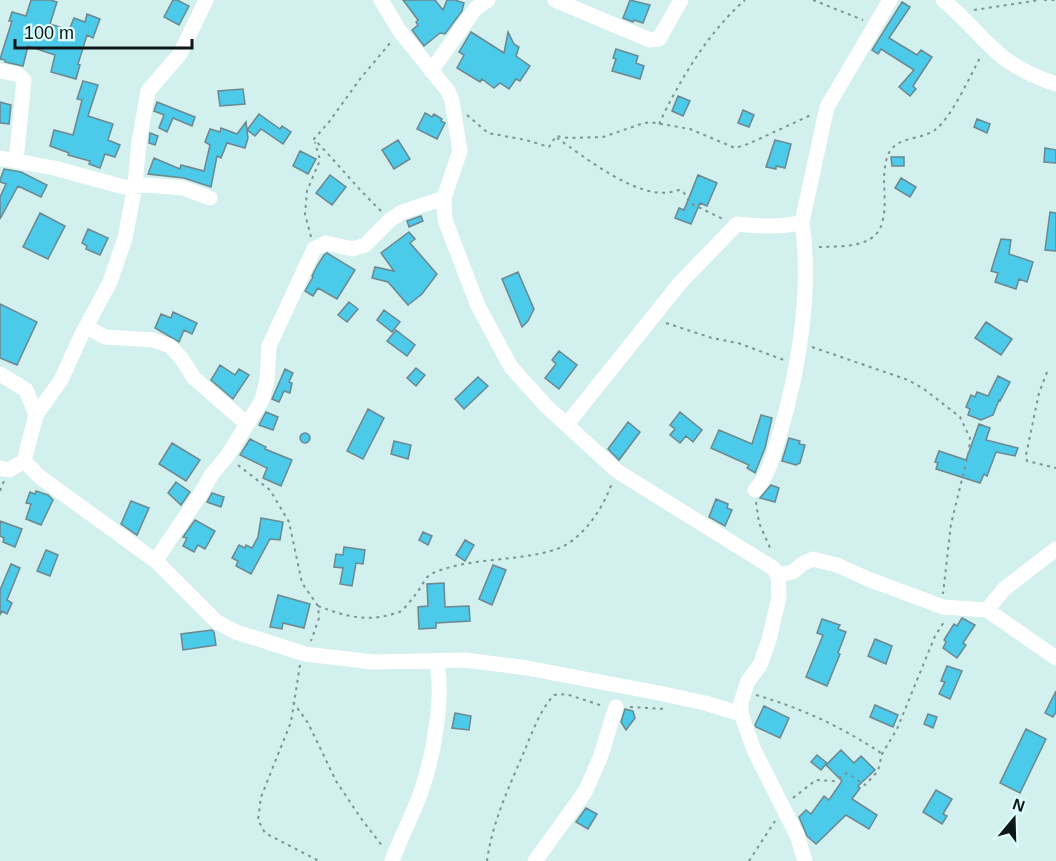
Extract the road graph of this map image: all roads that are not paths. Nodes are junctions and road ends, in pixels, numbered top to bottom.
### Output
1 (206, 0) edge
2 (381, 0) edge
3 (555, 0) edge
4 (681, 0) edge
5 (890, 0) edge
6 (943, 0) edge
7 (480, 3) edge
8 (0, 71) edge
9 (431, 71) junction
10 (1056, 84) edge
11 (0, 158) edge
12 (16, 161) junction
13 (135, 186) junction
14 (210, 198) dead end
15 (444, 198) junction
16 (802, 222) junction
17 (87, 327) junction
18 (0, 374) edge
19 (36, 415) junction
20 (247, 424) junction
21 (567, 424) junction
22 (24, 461) junction
23 (0, 468) edge
24 (755, 490) road end
25 (1056, 549) edge
26 (157, 562) junction
27 (776, 572) junction
28 (987, 610) junction
29 (1056, 658) edge
30 (436, 662) junction
31 (616, 707) road end
32 (741, 714) junction
33 (392, 860) edge
34 (535, 861) edge
35 (805, 861) edge

1 - 13 street
2 - 9 street
3 - 4 street
5 - 16 street
6 - 10 street
7 - 9 street
8 - 12 street
9 - 15 street
11 - 12 street
12 - 13 street
13 - 14 street
13 - 17 street
15 - 20 street
15 - 21 street
16 - 21 street
16 - 24 street
17 - 19 street
17 - 20 street
18 - 19 street
19 - 22 street
20 - 26 street
21 - 27 street
22 - 23 street
22 - 26 street
25 - 28 street
26 - 30 street
27 - 28 street
27 - 32 street
28 - 29 street
30 - 32 street
30 - 33 street
31 - 34 street
32 - 35 street

